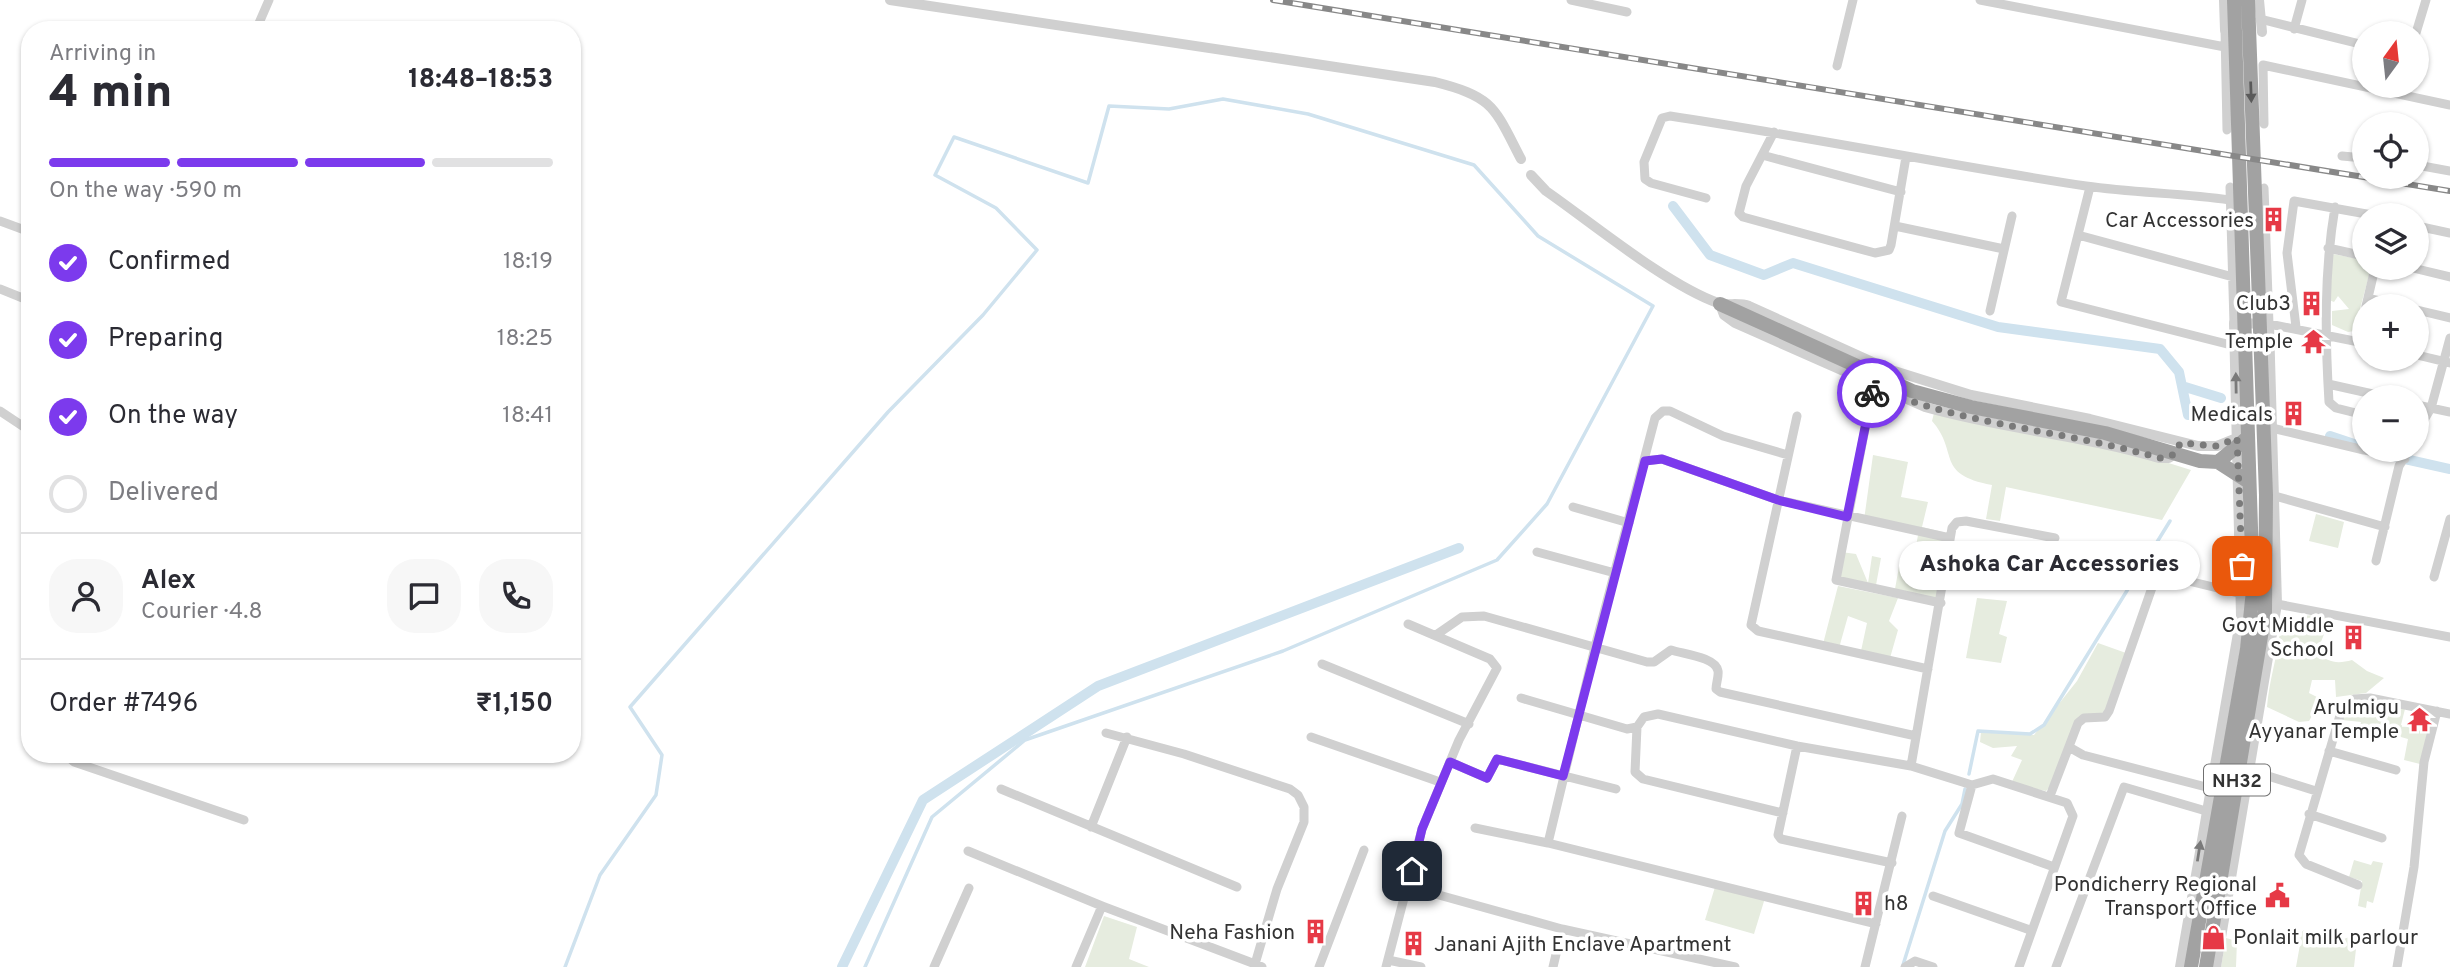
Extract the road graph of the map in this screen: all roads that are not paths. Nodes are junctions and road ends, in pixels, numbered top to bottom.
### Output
1 (269, 0) edge
2 (890, 0) edge
3 (1571, 0) edge
4 (1853, 0) edge
5 (1980, 0) edge
6 (2224, 0) edge
7 (2234, 0) edge
8 (2248, 0) edge
9 (2259, 0) edge
10 (2301, 0) edge
11 (2426, 0) edge
12 (2025, 5) edge
13 (1627, 12) dead end
14 (260, 21) edge
15 (2420, 21) edge
16 (2242, 24) junction
17 (2294, 29) junction
18 (2262, 32) dead end
19 (2352, 42) edge
20 (2225, 47) junction
21 (1837, 66) dead end
22 (2450, 105) edge
23 (2264, 124) dead end
24 (2227, 130) dead end
25 (1774, 132) junction
26 (1762, 155) junction
27 (2342, 156) dead end
28 (1906, 157) junction
29 (2352, 157) edge
30 (1521, 159) joint
31 (2429, 167) edge
32 (2450, 171) edge
33 (1531, 175) joint
34 (2090, 187) junction
35 (2230, 187) dead end
36 (2264, 188) dead end
37 (1901, 192) junction
38 (1706, 198) dead end
39 (2230, 200) junction
40 (2334, 206) junction
41 (2352, 210) edge
42 (2012, 216) dead end
43 (0, 222) edge
44 (1895, 226) junction
45 (21, 229) edge
46 (2429, 229) edge
47 (2450, 233) edge
48 (2078, 235) junction
49 (2328, 247) junction
50 (2004, 249) junction
51 (2352, 253) edge
52 (2429, 272) edge
53 (2233, 276) junction
54 (2450, 277) edge
55 (0, 289) edge
56 (21, 297) edge
57 (1720, 304) junction
58 (1990, 312) dead end
59 (2429, 313) edge
60 (2450, 318) edge
61 (2234, 323) junction
62 (2269, 324) junction
63 (2296, 327) junction
64 (2328, 335) junction
65 (2450, 338) edge
66 (2352, 340) edge
67 (2235, 346) junction
68 (2429, 358) edge
69 (2447, 362) edge
70 (2328, 384) junction
71 (1873, 387) junction
72 (2352, 389) edge
73 (2020, 405) junction
74 (2431, 408) junction
75 (0, 411) edge
76 (2429, 411) edge
77 (2352, 412) edge
78 (2450, 412) edge
79 (1797, 416) dead end
80 (21, 425) edge
81 (2015, 427) junction
82 (2272, 428) junction
83 (2242, 438) junction
84 (2180, 443) junction
85 (2352, 447) edge
86 (1788, 455) junction
87 (1645, 461) junction
88 (2218, 462) junction
89 (2402, 462) edge
90 (2249, 482) junction
91 (2275, 496) junction
92 (1778, 500) junction
93 (1573, 507) dead end
94 (1847, 517) junction
95 (2450, 519) edge
96 (1629, 523) junction
97 (2385, 527) junction
98 (1950, 538) junction
99 (2055, 538) dead end
100 (1537, 552) dead end
101 (2376, 561) dead end
102 (1615, 573) junction
103 (2434, 577) dead end
104 (2259, 596) junction
105 (1941, 603) junction
106 (1408, 624) dead end
107 (1436, 635) junction
108 (2450, 637) edge
109 (1595, 647) junction
110 (1322, 664) dead end
111 (1928, 669) junction
112 (1521, 698) dead end
113 (2437, 710) junction
114 (1578, 714) junction
115 (2450, 714) edge
116 (1469, 723) junction
117 (1637, 727) junction
118 (1106, 733) dead end
119 (1916, 736) junction
120 (1127, 737) junction
121 (1311, 737) dead end
122 (1797, 746) junction
123 (2070, 747) junction
124 (2329, 751) junction
125 (1450, 762) junction
126 (77, 763) edge
127 (1911, 766) junction
128 (2249, 769) junction
129 (2396, 770) dead end
130 (1563, 776) junction
131 (1440, 782) junction
132 (1972, 785) junction
133 (2210, 788) junction
134 (1001, 789) dead end
135 (1616, 789) dead end
136 (2315, 791) junction
137 (2050, 796) junction
138 (2206, 811) junction
139 (1783, 813) junction
140 (2309, 814) junction
141 (1902, 816) dead end
142 (244, 820) dead end
143 (1091, 827) junction
144 (1475, 828) dead end
145 (2382, 838) dead end
146 (1548, 843) junction
147 (968, 850) dead end
148 (1364, 850) dead end
149 (1892, 863) junction
150 (2054, 867) junction
151 (2357, 885) dead end
152 (1237, 887) dead end
153 (1410, 887) junction
154 (969, 888) dead end
155 (1933, 896) dead end
156 (1102, 906) junction
157 (1876, 924) junction
158 (1562, 929) junction
159 (2030, 930) junction
160 (1387, 964) edge
161 (1258, 966) edge
162 (1729, 966) edge
163 (934, 967) edge
164 (1076, 967) edge
165 (1318, 967) edge
166 (1421, 967) edge
167 (1553, 967) edge
168 (1865, 967) edge
169 (1905, 967) edge
170 (1933, 967) edge
171 (2019, 967) edge
172 (2056, 967) edge
173 (2180, 967) edge
174 (2191, 967) edge
175 (2206, 967) edge
176 (2216, 967) edge
177 (2397, 967) edge

1 - 14 street
2 - 30 street
3 - 13 street
4 - 21 street
5 - 12 street
6 - 16 street
7 - 16 highway, NH32
8 - 16 highway, NH32
9 - 16 street
10 - 17 street
11 - 15 street
12 - 20 street
16 - 17 street
16 - 18 street
16 - 20 street
16 - 83 highway, NH32
16 -> 104 highway, NH32
17 - 19 street
20 - 24 street
22 - 23 street
25 - 26 street
25 - 28 street
25 - 38 street
26 - 37 street
26 - 44 street
27 - 29 street
28 - 34 street
28 - 37 street
30 - 33 street
31 - 32 street
33 - 57 street
34 - 39 street
34 - 48 street
35 - 39 street
36 - 62 street
37 - 44 street
39 - 53 street
40 - 41 street
40 - 49 street
40 - 63 street
42 - 50 street
43 - 45 street
44 - 50 street
46 - 47 street
48 - 53 street
48 - 67 street
49 - 51 street
49 - 64 street
50 - 58 street
52 - 54 street
53 - 61 street
55 - 56 street
57 - 71 street
57 - 73 street
57 - 88 highway
59 - 60 street
61 - 62 street
61 - 67 street
62 - 63 street
62 - 82 street
63 - 64 street
64 - 66 street
64 - 70 street
65 - 69 street
83 -> 67 street
68 - 69 street
69 - 74 street
70 - 72 street
70 - 77 street
71 - 81 street
71 - 94 street
73 - 81 street
73 - 84 street
74 - 76 street
74 - 78 street
75 - 80 street
79 - 86 street
81 - 84 street
82 - 85 street
82 - 91 street
83 - 84 street
83 - 88 highway
83 - 90 highway, NH32
83 - 104 street
86 - 87 street
86 - 92 street
87 - 92 street
87 - 96 street
88 - 90 highway
89 - 97 street
90 - 104 highway, NH32
91 - 97 street
91 - 104 street
92 - 94 street
92 - 111 street
93 - 96 street
94 - 98 street
94 - 105 street
95 - 103 street
96 - 102 street
97 - 101 street
98 - 99 street
98 - 105 street
100 - 102 street
102 - 109 street
104 - 108 street
104 - 123 street
104 - 128 street
104 - 133 street
104 - 174 highway, NH32
104 - 175 highway, NH32
105 - 111 street
106 - 107 street
107 - 109 street
107 - 116 street
109 - 114 street
109 - 119 street
110 - 116 street
111 - 119 street
112 - 114 street
113 - 115 street
113 - 124 street
113 - 177 street
114 - 117 street
114 - 130 street
116 - 125 street
117 - 122 street
117 - 139 street
118 - 120 street
119 - 127 street
120 - 143 street
120 - 161 street
121 - 131 street
122 - 127 street
122 - 139 street
123 - 133 street
123 - 137 street
124 - 129 street
124 - 136 street
125 - 130 street
125 - 131 street
126 - 142 street
127 - 132 street
128 - 136 street
128 - 176 street
130 - 135 street
130 - 146 street
131 - 153 street
132 - 137 street
132 - 150 street
133 - 138 street
134 - 143 street
136 - 140 street
137 - 150 street
138 - 172 street
173 -> 138 street
139 - 149 street
140 - 145 street
140 - 151 street
141 - 149 street
143 - 152 street
144 - 146 street
146 - 157 street
147 - 156 street
148 - 165 street
149 - 157 street
150 - 159 street
153 - 158 street
153 - 160 street
154 - 163 street
155 - 159 street
156 - 161 street
156 - 164 street
157 - 168 street
158 - 162 street
158 - 167 street
159 - 171 street
160 - 166 street
169 - 170 street

